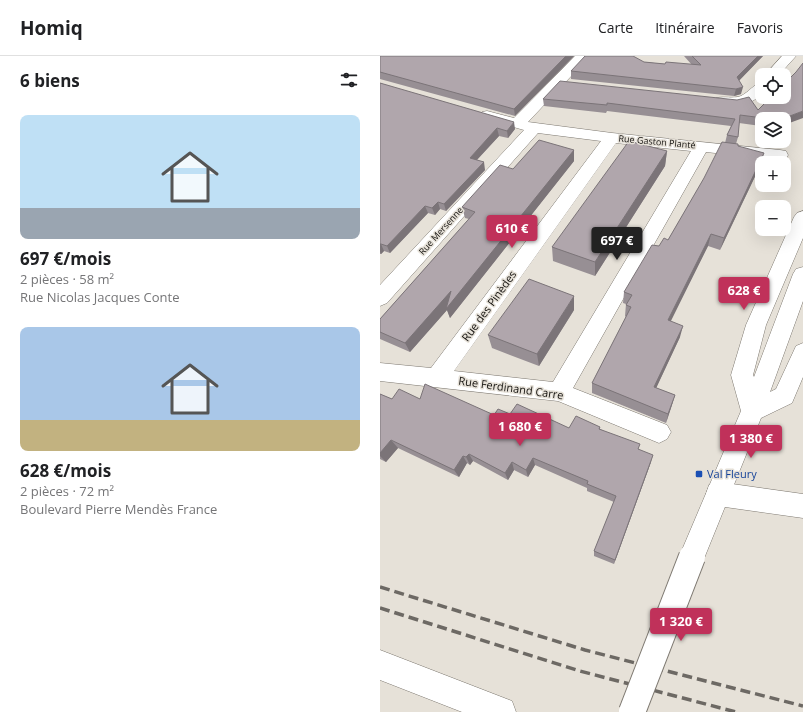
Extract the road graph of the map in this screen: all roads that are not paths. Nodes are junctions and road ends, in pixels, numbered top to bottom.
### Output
1 (583, 56) edge
2 (789, 56) edge
3 (795, 56) edge
4 (803, 58) edge
5 (778, 68) edge
6 (559, 82) junction
7 (576, 85) edge
8 (755, 94) edge
9 (711, 100) edge
10 (471, 111) edge
11 (517, 124) junction
12 (534, 128) junction
13 (612, 138) junction
14 (702, 146) junction
15 (780, 155) dead end
16 (803, 217) edge
17 (803, 274) edge
18 (387, 280) edge
19 (380, 298) edge
20 (803, 352) edge
21 (380, 372) edge
22 (436, 378) junction
23 (559, 392) junction
24 (752, 411) junction
25 (659, 432) dead end
26 (718, 494) junction
27 (803, 506) edge
28 (380, 665) edge
29 (502, 712) edge
30 (632, 712) edge

1 - 6 street
2 - 5 street
3 - 4 street
6 - 7 street
6 - 11 street
8 - 9 street
10 - 11 street, Rue Gaston Planté
11 - 12 street, Rue Gaston Planté
12 - 13 street, Rue Gaston Planté
12 - 18 street, Rue Mersenne
13 - 14 street, Rue Gaston Planté
13 - 22 street, Rue des Pinèdes
14 - 15 street, Rue Gaston Planté
14 - 23 street
16 - 24 street
17 - 24 street
18 - 19 street, Rue Mersenne
20 - 24 street
21 - 22 street, Rue Ferdinand Carre
22 - 23 street, Rue Ferdinand Carre
23 - 25 street, Rue Ferdinand Carre
24 - 26 street
26 - 27 street
26 - 30 street, bridge
28 - 29 street

